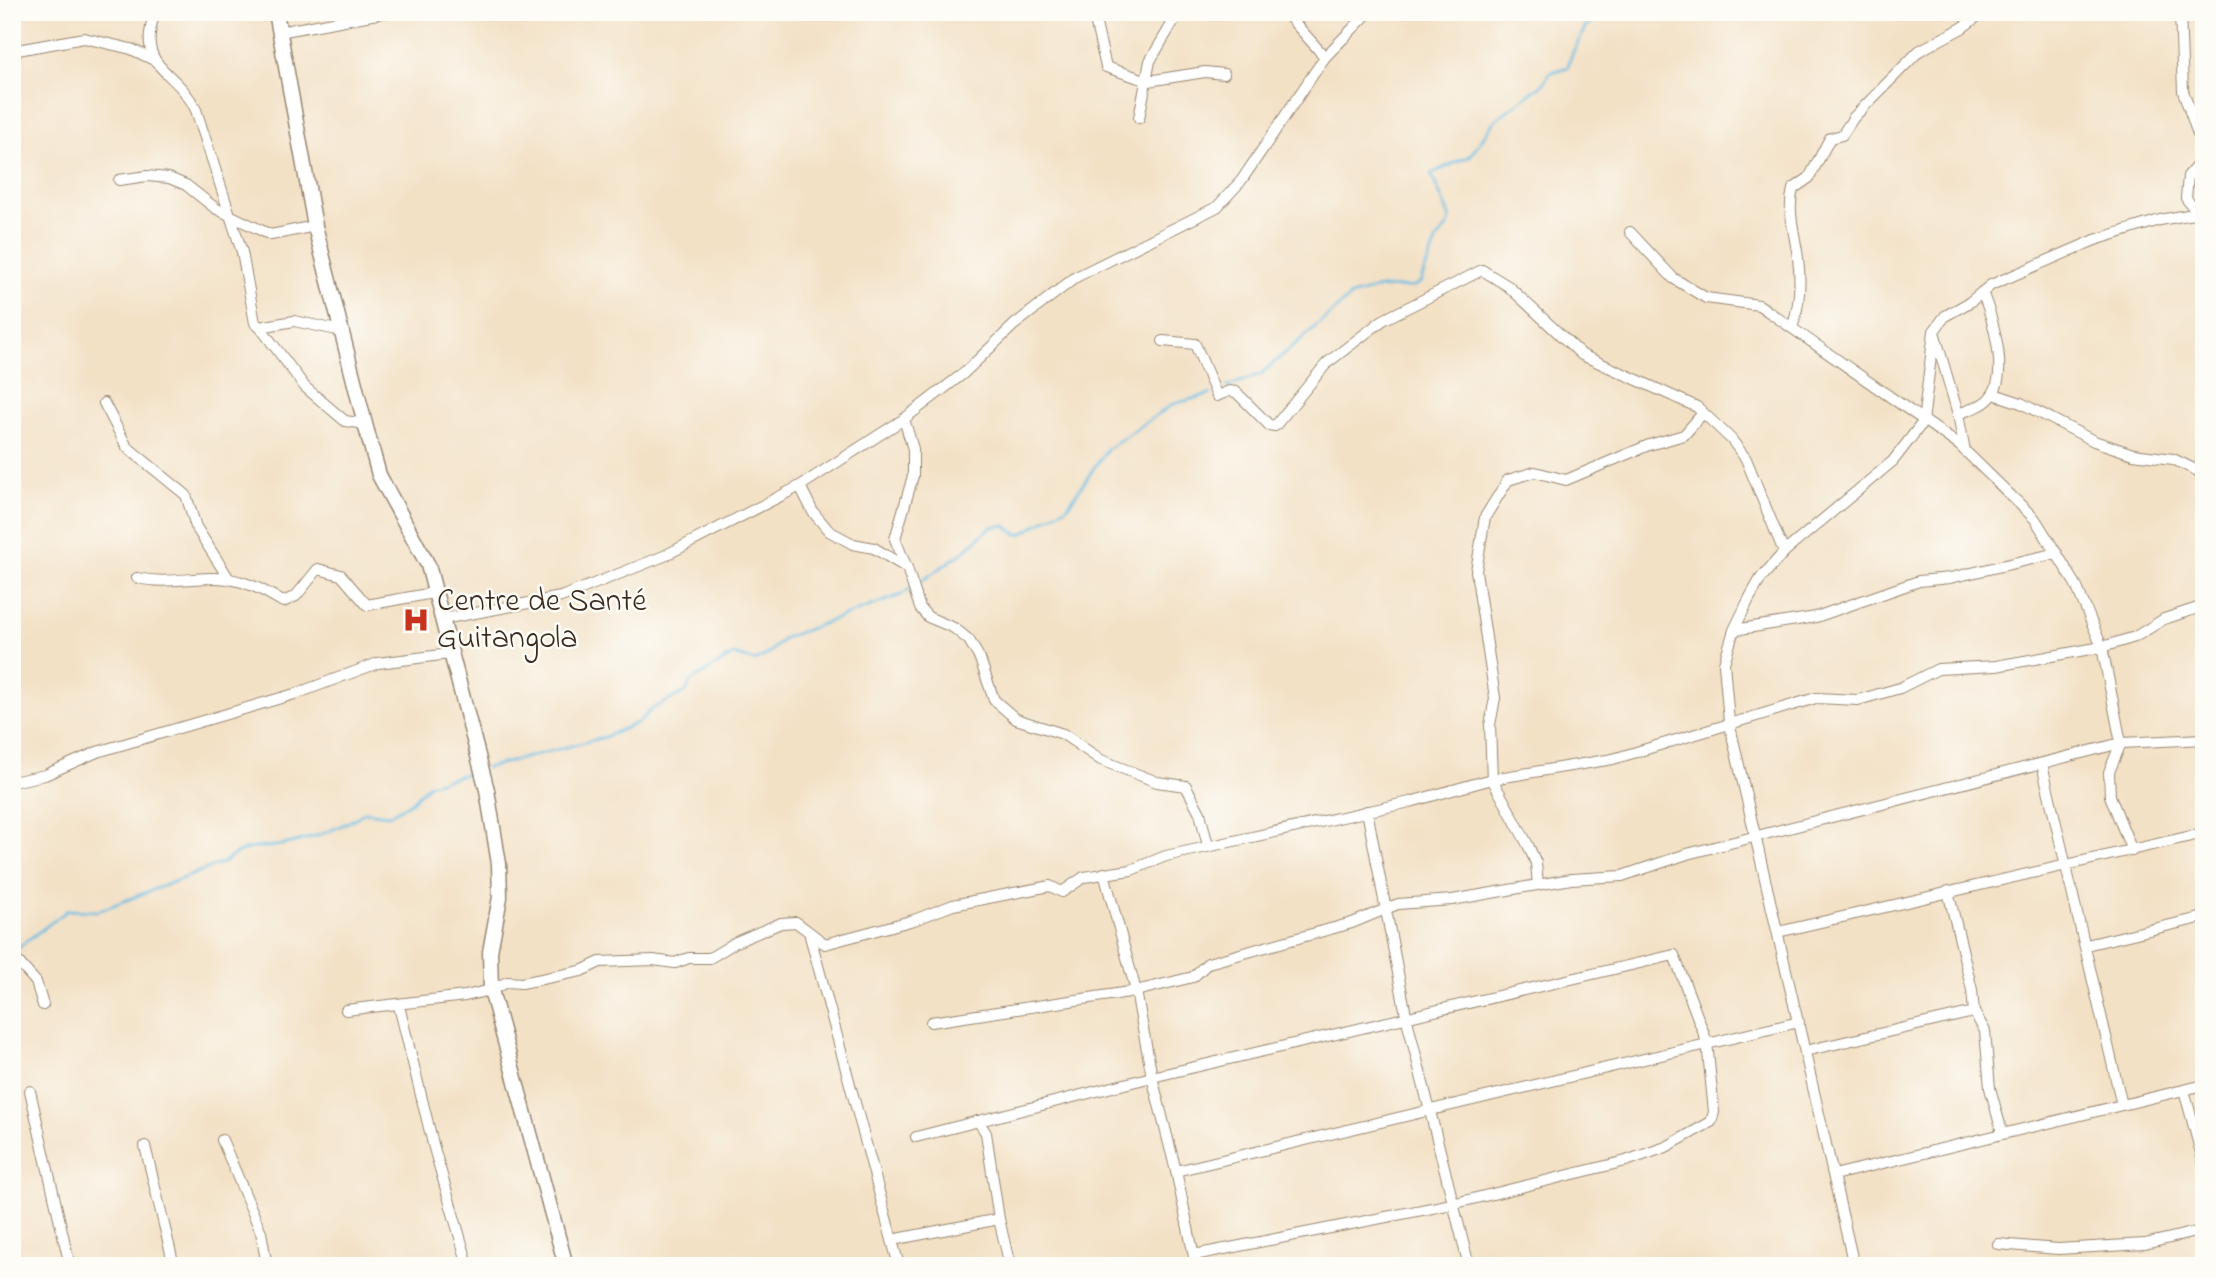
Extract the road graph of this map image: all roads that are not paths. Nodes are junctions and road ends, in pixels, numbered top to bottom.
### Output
1 (155, 12) edge
2 (276, 12) edge
3 (388, 12) edge
4 (1093, 12) edge
5 (1179, 12) edge
6 (1285, 12) edge
7 (1369, 12) edge
8 (1983, 12) edge
9 (2180, 12) edge
10 (279, 32) junction
11 (12, 51) edge
12 (1325, 57) junction
13 (155, 60) junction
14 (1224, 74) dead end
15 (1148, 81) junction
16 (1139, 118) dead end
17 (119, 180) dead end
18 (230, 215) junction
19 (2202, 215) edge
20 (315, 226) junction
21 (1630, 232) dead end
22 (1982, 292) junction
23 (260, 327) junction
24 (1792, 328) junction
25 (342, 331) junction
26 (1934, 331) junction
27 (1163, 341) dead end
28 (1994, 394) junction
29 (104, 403) dead end
30 (1703, 413) junction
31 (1958, 414) junction
32 (904, 419) junction
33 (1923, 422) junction
34 (365, 424) junction
35 (1965, 451) junction
36 (2204, 474) edge
37 (800, 486) junction
38 (1784, 552) junction
39 (2057, 553) junction
40 (907, 568) junction
41 (137, 578) dead end
42 (229, 579) junction
43 (433, 593) junction
44 (2204, 606) edge
45 (443, 619) junction
46 (1734, 630) junction
47 (2102, 647) junction
48 (449, 654) junction
49 (1729, 722) junction
50 (2204, 739) edge
51 (2120, 743) junction
52 (2042, 764) junction
53 (1492, 779) junction
54 (12, 782) edge
55 (1367, 811) junction
56 (2204, 833) edge
57 (1756, 837) junction
58 (1208, 846) junction
59 (2132, 851) junction
60 (2067, 867) junction
61 (1104, 873) junction
62 (1538, 885) junction
63 (1948, 891) junction
64 (1385, 910) junction
65 (2204, 916) edge
66 (1778, 932) junction
67 (810, 936) junction
68 (2086, 945) junction
69 (13, 957) edge
70 (491, 990) junction
71 (1136, 991) junction
72 (43, 1005) dead end
73 (399, 1006) junction
74 (346, 1010) dead end
75 (1973, 1012) junction
76 (1407, 1020) junction
77 (932, 1022) dead end
78 (1799, 1022) junction
79 (1707, 1042) junction
80 (1805, 1051) junction
81 (1152, 1077) junction
82 (2204, 1085) edge
83 (2184, 1090) junction
84 (30, 1091) dead end
85 (2122, 1105) junction
86 (1431, 1110) junction
87 (978, 1121) junction
88 (2001, 1132) junction
89 (916, 1138) dead end
90 (222, 1140) dead end
91 (145, 1146) dead end
92 (2204, 1164) edge
93 (1176, 1171) junction
94 (1833, 1175) junction
95 (1452, 1204) junction
96 (999, 1219) junction
97 (2204, 1230) edge
98 (892, 1240) junction
99 (1998, 1244) dead end
100 (466, 1258) dead end
101 (1195, 1260) edge
102 (70, 1266) edge
103 (174, 1266) edge
104 (267, 1266) edge
105 (566, 1266) edge
106 (899, 1266) edge
107 (1010, 1266) edge
108 (1469, 1266) edge
109 (1854, 1266) edge

1 - 13 street
2 - 10 street
3 - 10 street
4 - 15 street
5 - 15 street
6 - 12 street
7 - 12 street
8 - 24 street
9 - 19 street
10 - 20 street
11 - 13 street
12 - 32 street
13 - 18 street
14 - 15 street
15 - 16 street
17 - 18 street
18 - 20 street
18 - 23 street
19 - 22 street
20 - 25 street
21 - 24 street
22 - 26 street
22 - 28 street
23 - 25 street
23 - 34 street
24 - 33 street
25 - 34 street
26 - 31 street
26 - 33 street
27 - 30 street
28 - 31 street
28 - 36 street
29 - 42 street
30 - 38 street
30 - 53 street
31 - 35 street
32 - 37 street
32 - 40 street
33 - 35 street
33 - 38 street
34 - 43 street
35 - 39 street
37 - 40 street
37 - 45 street
38 - 46 street
39 - 46 street
39 - 47 street
40 - 58 street
41 - 42 street
42 - 43 street
43 - 45 street
44 - 47 street
45 - 48 street
46 - 49 street
47 - 49 street
47 - 51 street
48 - 54 street
48 - 70 street
49 - 53 street
49 - 57 street
50 - 51 street
51 - 52 street
51 - 59 street
52 - 57 street
52 - 60 street
53 - 55 street
53 - 62 street
55 - 58 street
55 - 64 street
56 - 59 street
57 - 62 street
57 - 66 street
58 - 61 street
59 - 60 street
60 - 63 street
60 - 68 street
61 - 67 street
61 - 71 street
62 - 64 street
63 - 66 street
63 - 75 street
64 - 71 street
64 - 76 street
65 - 68 street
66 - 78 street
67 - 70 street
67 - 98 street
68 - 85 street
69 - 72 street
70 - 73 street
70 - 105 street
71 - 77 street
71 - 81 street
73 - 74 street
73 - 100 street
75 - 80 street
75 - 88 street
76 - 79 street
76 - 81 street
76 - 86 street
78 - 79 street
78 - 80 street
79 - 86 street
79 - 95 street
80 - 94 street
81 - 87 street
81 - 93 street
82 - 83 street
83 - 85 street
83 - 92 street
84 - 102 street
85 - 88 street
86 - 93 street
86 - 95 street
87 - 89 street
87 - 96 street
88 - 94 street
90 - 104 street
91 - 103 street
93 - 101 street
94 - 109 street
95 - 101 street
95 - 108 street
96 - 98 street
96 - 107 street
97 - 99 street
98 - 106 street

